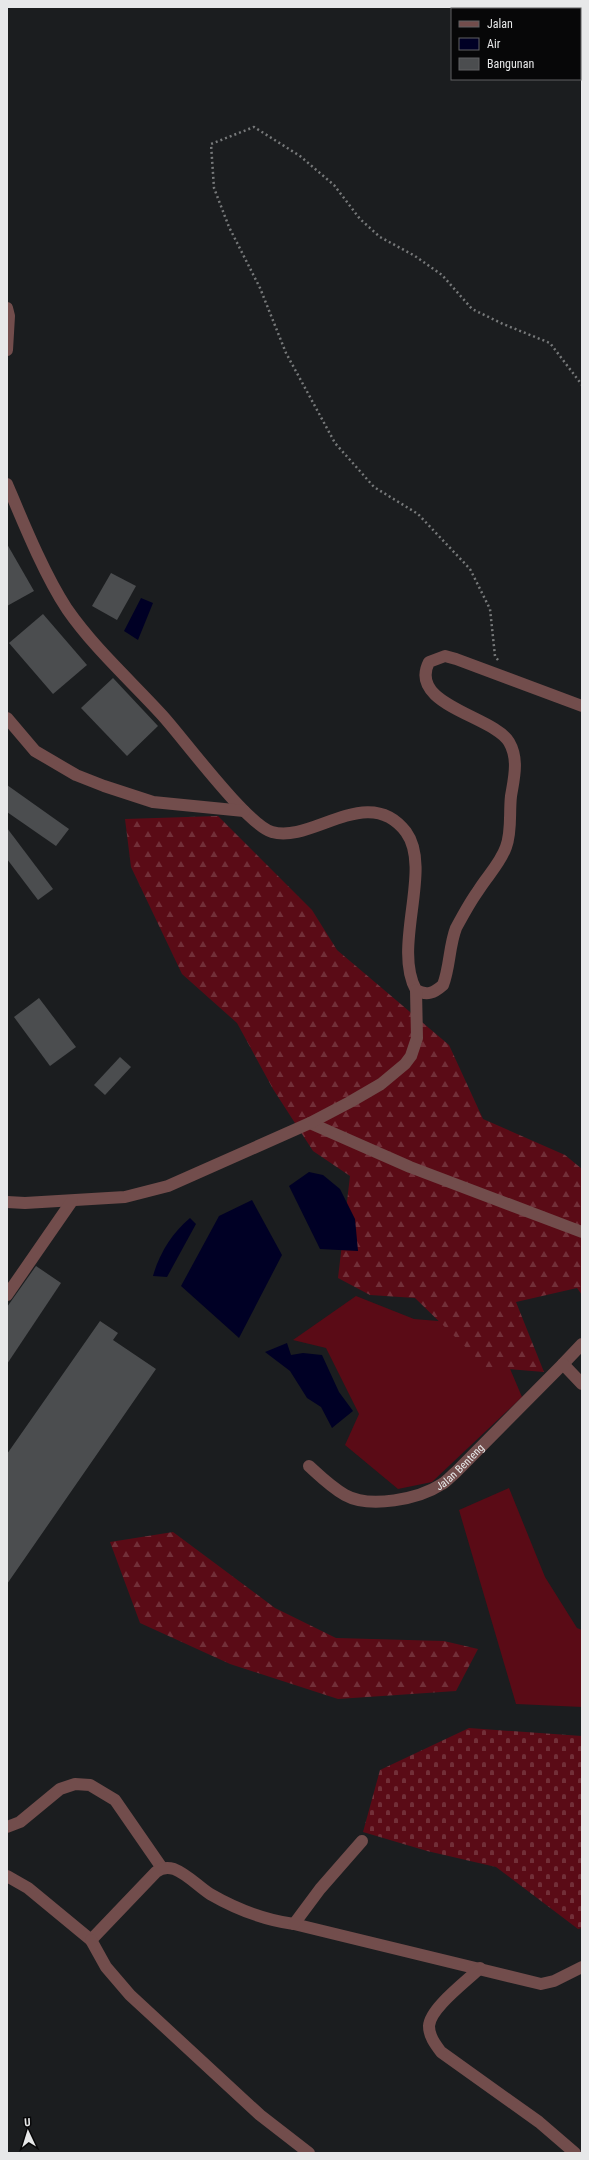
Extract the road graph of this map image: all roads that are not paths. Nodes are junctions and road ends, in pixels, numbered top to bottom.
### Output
1 (7, 308) edge
2 (7, 350) edge
3 (7, 484) edge
4 (582, 706) edge
5 (7, 718) edge
6 (244, 811) junction
7 (416, 990) junction
8 (310, 1123) junction
9 (72, 1201) junction
10 (7, 1202) edge
11 (582, 1232) edge
12 (7, 1295) edge
13 (582, 1344) edge
14 (563, 1364) junction
15 (582, 1384) edge
16 (310, 1466) dead end
17 (7, 1827) edge
18 (362, 1841) dead end
19 (162, 1868) junction
20 (7, 1876) edge
21 (294, 1924) junction
22 (91, 1940) junction
23 (582, 1967) edge
24 (480, 1968) junction
25 (309, 2153) edge
26 (576, 2153) edge

1 - 2 street
3 - 6 street
4 - 7 street
5 - 6 street
6 - 7 street
7 - 8 street
8 - 9 street
8 - 11 street
9 - 10 street
9 - 12 street
13 - 14 street, Jalan Benteng
14 - 15 street
14 - 16 street, Jalan Benteng
17 - 19 street
18 - 21 street
19 - 21 street
19 - 22 street
20 - 22 street
21 - 24 street
22 - 25 street
23 - 24 street
24 - 26 street

